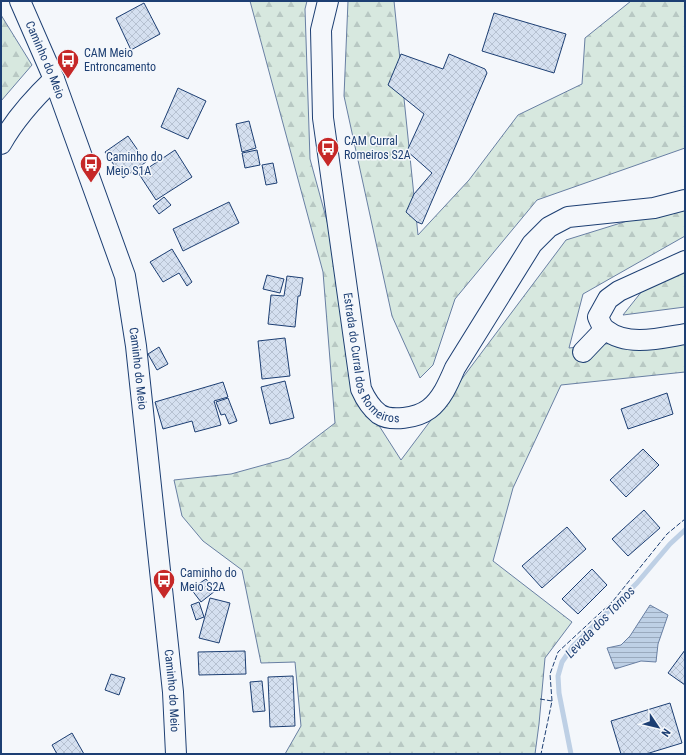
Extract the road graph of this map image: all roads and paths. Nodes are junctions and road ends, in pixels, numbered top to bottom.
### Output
1 (20, 1) edge
2 (328, 1) edge
3 (54, 79) junction
4 (1, 144) edge
5 (685, 200) edge
6 (685, 261) edge
7 (604, 330) junction
8 (685, 334) edge
9 (584, 352) dead end
10 (176, 754) edge

1 - 3 street, Caminho do Meio
2 - 5 street, Estrada do Curral dos Romeiros
3 - 4 street
3 - 10 street, Caminho do Meio
6 - 7 street
7 - 8 street
7 - 9 street

